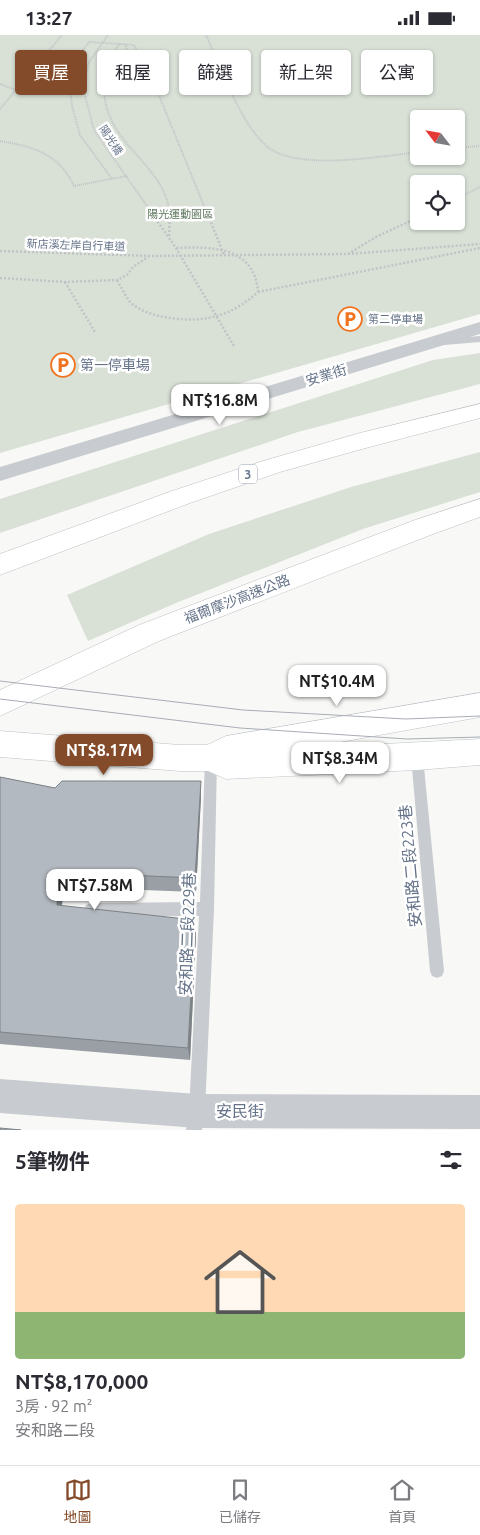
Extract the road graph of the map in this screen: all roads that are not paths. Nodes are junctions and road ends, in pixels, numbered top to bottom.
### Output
1 (480, 328) edge
2 (480, 339) edge
3 (430, 343) junction
4 (480, 411) edge
5 (0, 474) edge
6 (480, 508) edge
7 (12, 561) edge
8 (0, 704) edge
9 (480, 705) edge
10 (0, 744) edge
11 (480, 752) edge
12 (417, 757) junction
13 (211, 758) junction
14 (206, 909) junction
15 (80, 911) edge
16 (437, 971) dead end
17 (0, 1096) edge
18 (480, 1112) edge
19 (196, 1121) edge

1 - 3 street, 安業街
2 - 3 lane
3 - 5 street, 安業街
4 - 7 main road, 3
6 - 8 main road, 福爾摩沙高速公路
9 - 13 main road
10 - 13 main road
11 - 12 main road
12 - 13 main road
12 - 16 lane, 安和路二段223巷
13 - 14 lane, 安和路二段229巷
14 - 15 lane
14 - 19 lane, 安和路二段229巷
17 - 19 street, 安民街
18 - 19 street, 安民街

